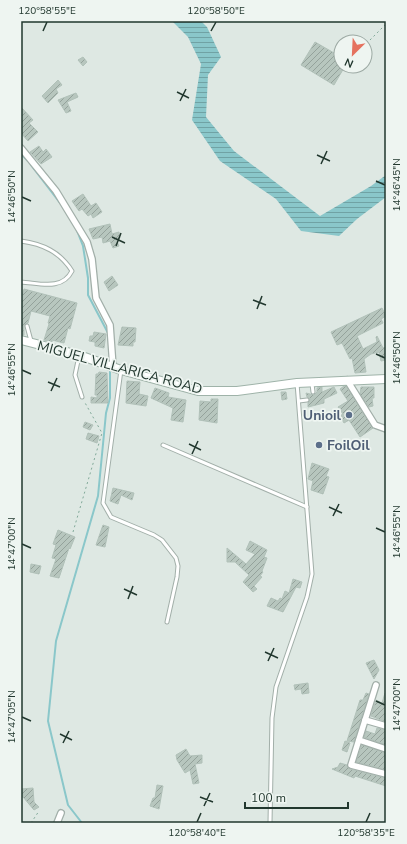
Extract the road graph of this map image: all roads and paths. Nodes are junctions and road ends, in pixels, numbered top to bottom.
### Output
1 (386, 24) edge
2 (373, 37) edge
3 (21, 148) edge
4 (21, 241) edge
5 (21, 282) edge
6 (27, 326) dead end
7 (21, 340) edge
8 (31, 343) junction
9 (79, 355) junction
10 (113, 367) junction
11 (121, 370) junction
12 (347, 379) junction
13 (386, 379) edge
14 (312, 382) junction
15 (297, 383) junction
16 (313, 392) dead end
17 (82, 397) joint
18 (307, 400) dead end
19 (299, 401) junction
20 (386, 429) edge
21 (163, 445) dead end
22 (307, 507) junction
23 (73, 532) dead end
24 (167, 622) dead end
25 (376, 684) dead end
26 (365, 720) junction
27 (386, 726) edge
28 (359, 740) junction
29 (386, 749) edge
30 (386, 774) edge
31 (39, 810) dead end
32 (61, 813) dead end
33 (31, 823) edge
34 (57, 823) edge
35 (270, 823) edge

1 - 2 path
3 - 10 street
4 - 5 lane
6 - 8 lane
7 - 8 main road, MIGUEL VILLARICA ROAD
8 - 9 main road, MIGUEL VILLARICA ROAD
9 - 10 main road, MIGUEL VILLARICA ROAD
9 - 17 lane
10 - 11 main road, MIGUEL VILLARICA ROAD
11 - 15 main road, MIGUEL VILLARICA ROAD
11 - 24 lane
12 - 13 main road, MIGUEL VILLARICA ROAD
12 - 14 main road, MIGUEL VILLARICA ROAD
12 - 20 street
14 - 15 main road, MIGUEL VILLARICA ROAD
14 - 16 lane
15 - 19 lane
17 - 23 path
18 - 19 lane
19 - 22 lane
21 - 22 lane
22 - 35 lane
25 - 26 street
26 - 27 street
26 - 28 street
28 - 29 street
28 - 30 street
31 - 33 path
32 - 34 street

